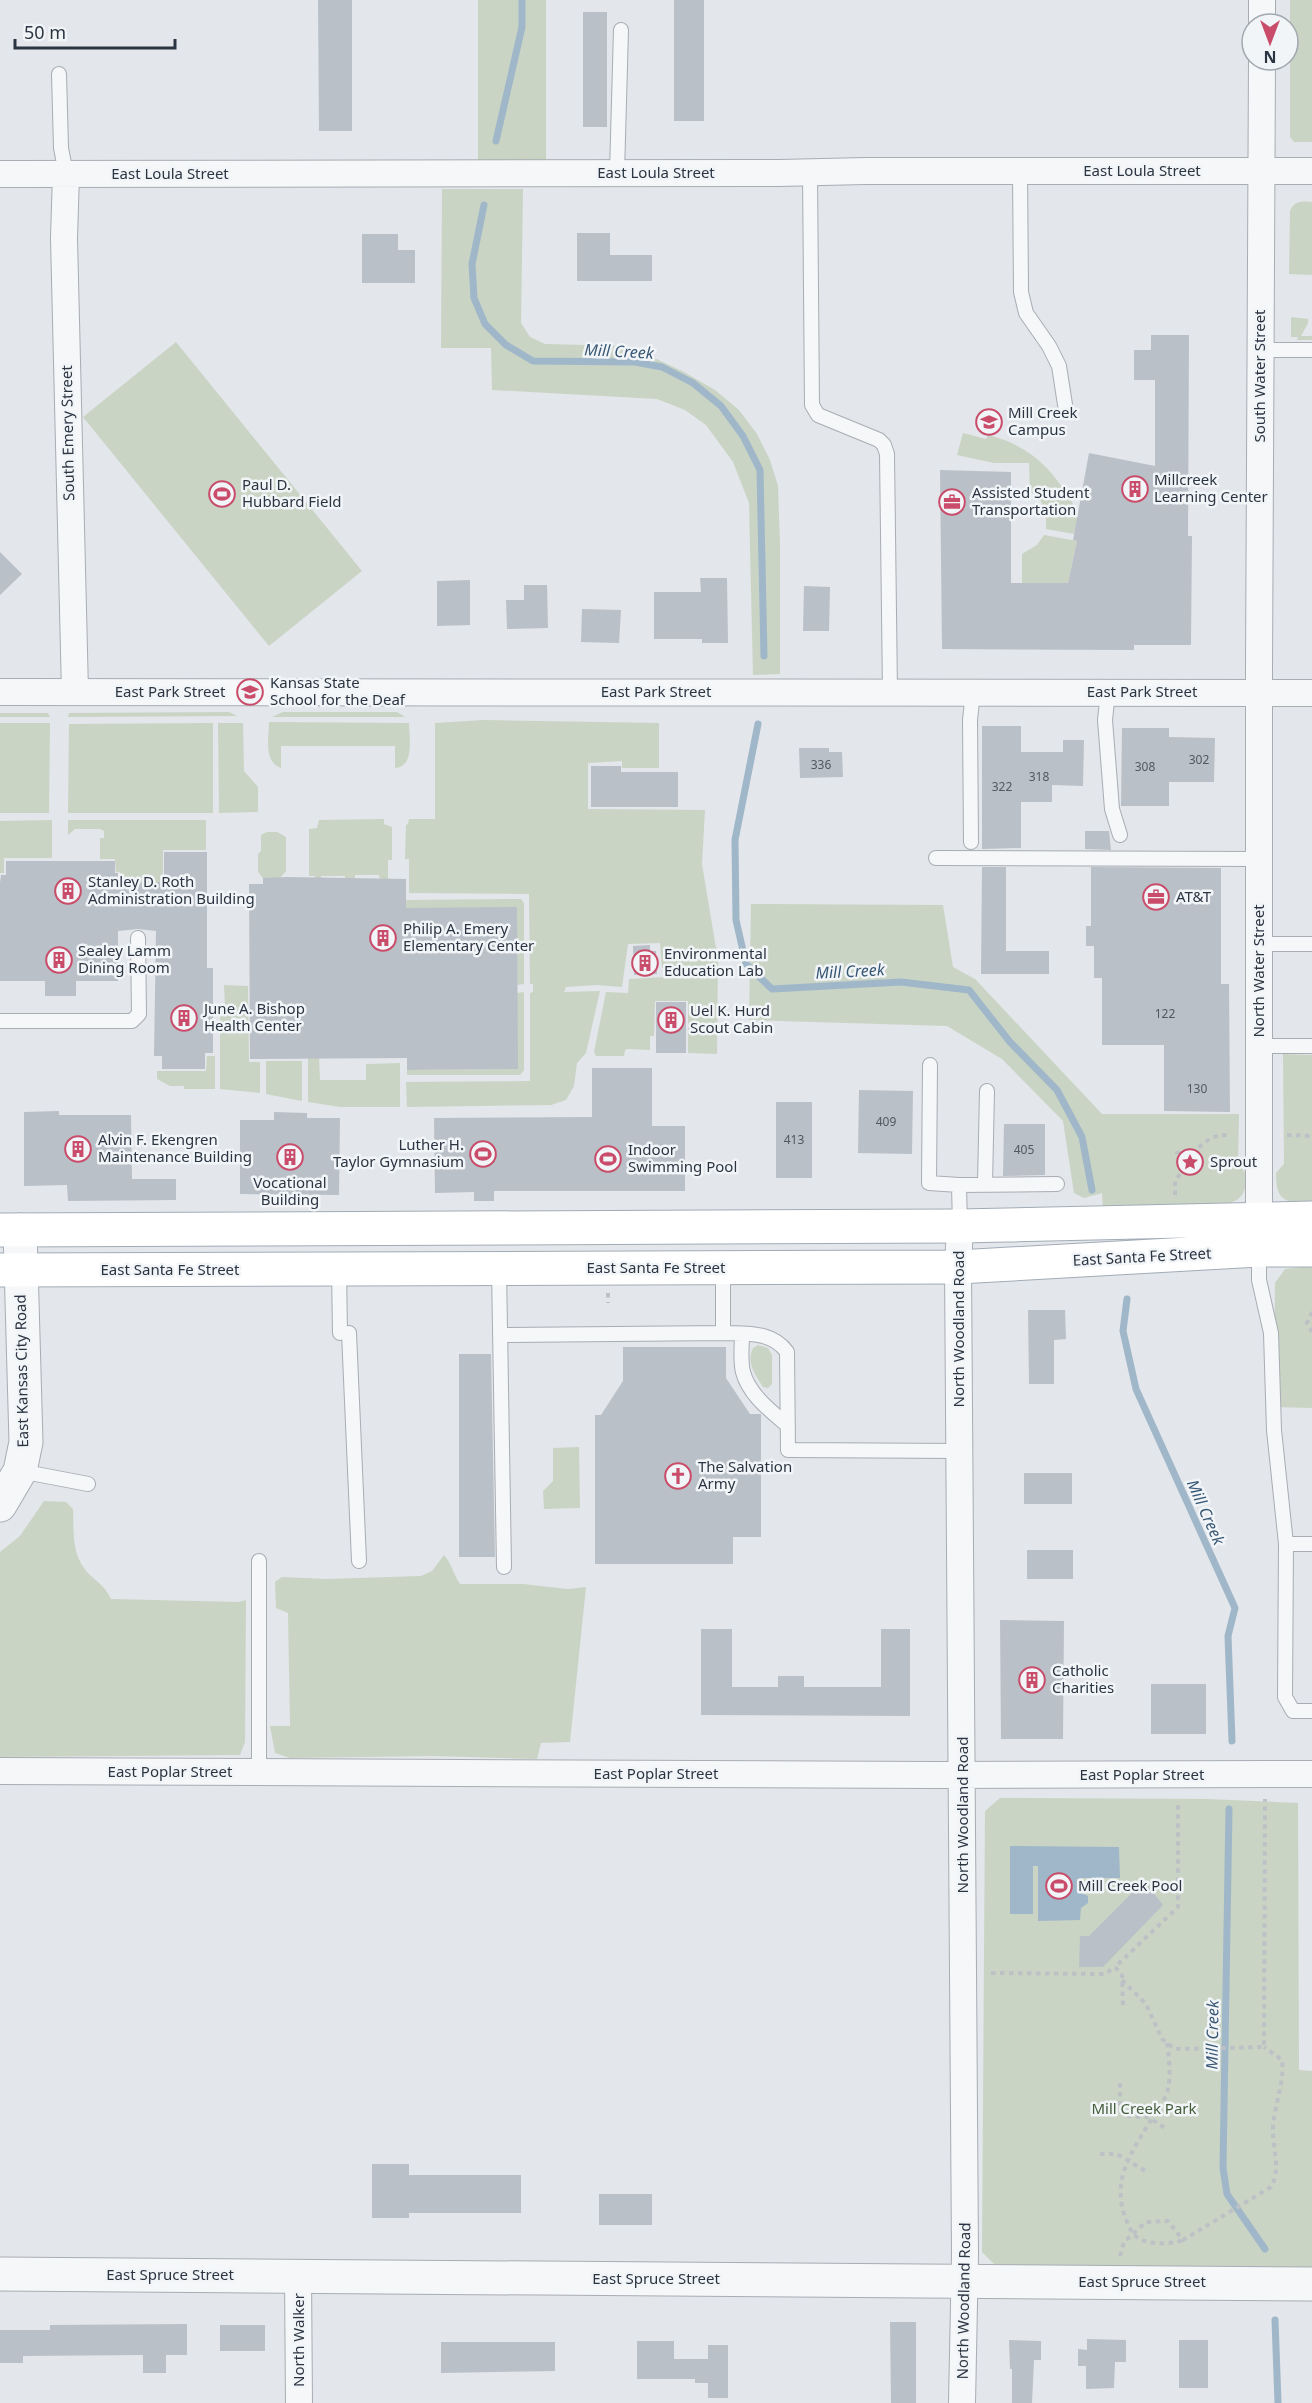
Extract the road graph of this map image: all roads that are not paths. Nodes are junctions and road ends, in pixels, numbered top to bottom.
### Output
1 (621, 30) dead end
2 (1262, 72) edge
3 (59, 74) dead end
4 (1020, 171) junction
5 (1262, 171) junction
6 (1312, 171) edge
7 (810, 172) junction
8 (617, 173) junction
9 (0, 174) edge
10 (66, 174) junction
11 (1261, 350) junction
12 (1312, 350) edge
13 (1066, 411) dead end
14 (0, 692) edge
15 (75, 692) junction
16 (890, 692) junction
17 (973, 692) junction
18 (1108, 692) junction
19 (1259, 692) junction
20 (1312, 693) edge
21 (1120, 835) dead end
22 (971, 842) dead end
23 (936, 858) dead end
24 (1259, 859) junction
25 (138, 938) dead end
26 (1259, 944) junction
27 (1312, 944) edge
28 (0, 1021) edge
29 (1259, 1046) junction
30 (1312, 1046) edge
31 (930, 1065) dead end
32 (987, 1091) dead end
33 (985, 1184) junction
34 (1057, 1184) dead end
35 (959, 1185) junction
36 (1259, 1218) junction
37 (1312, 1218) edge
38 (960, 1226) junction
39 (723, 1227) junction
40 (10, 1230) edge
41 (1259, 1250) junction
42 (1312, 1250) edge
43 (958, 1267) junction
44 (723, 1268) junction
45 (339, 1269) junction
46 (499, 1269) junction
47 (10, 1270) edge
48 (723, 1333) junction
49 (742, 1334) junction
50 (500, 1335) junction
51 (788, 1426) junction
52 (960, 1451) junction
53 (20, 1471) junction
54 (88, 1484) dead end
55 (0, 1505) edge
56 (1286, 1544) junction
57 (1312, 1544) edge
58 (259, 1561) dead end
59 (359, 1561) dead end
60 (504, 1567) dead end
61 (1312, 1711) edge
62 (0, 1771) edge
63 (259, 1772) junction
64 (1312, 1774) edge
65 (963, 1775) junction
66 (0, 2274) edge
67 (298, 2276) junction
68 (965, 2281) junction
69 (1312, 2283) edge
70 (299, 2403) edge
71 (963, 2403) edge

1 - 8 lane
2 - 5 street, South Water Street
3 - 10 lane
4 - 5 street, East Loula Street
4 - 7 street, East Loula Street
4 - 13 lane
5 - 6 street, East Loula Street
5 - 11 street, South Water Street
7 - 8 street, East Loula Street
7 - 16 lane
8 - 10 street, East Loula Street
9 - 10 street, East Loula Street
10 - 15 street, South Emery Street
11 - 12 lane
11 - 19 street, South Water Street
14 - 15 street, East Park Street
15 - 16 street, East Park Street
16 - 17 street, East Park Street
17 - 18 street, East Park Street
17 - 22 lane
18 - 19 street, East Park Street
18 - 21 lane
19 - 20 street, East Park Street
19 - 24 street, North Water Street
23 - 24 lane
24 - 26 street, North Water Street
25 - 28 lane
26 - 27 lane
26 - 29 street, North Water Street
29 - 30 lane
29 - 36 street, North Water Street
31 - 35 lane
32 - 33 lane
33 - 34 lane
33 - 35 lane
35 - 38 lane
36 - 37 main road
36 - 38 main road
36 - 41 street, North Water Street
38 - 39 main road
38 - 43 street, North Woodland Road
39 - 40 main road
39 - 44 main road
40 - 47 street, East Kansas City Road
41 - 42 main road, East Santa Fe Street
41 - 43 main road, East Santa Fe Street
41 - 56 lane
43 - 44 main road, East Santa Fe Street
43 - 52 street, North Woodland Road
44 - 46 main road, East Santa Fe Street
44 - 48 lane
45 - 46 main road, East Santa Fe Street
45 - 47 main road, East Santa Fe Street
45 - 59 lane
46 - 50 lane
47 - 53 street, East Kansas City Road
48 - 49 lane
48 - 50 lane
49 - 51 lane
49 - 51 lane
50 - 60 lane
51 - 52 lane
52 - 65 street, North Woodland Road
53 - 54 lane
53 - 55 street, East Kansas City Road
56 - 57 lane
56 - 61 lane
58 - 63 lane
62 - 63 street, East Poplar Street
63 - 65 street, East Poplar Street
64 - 65 street, East Poplar Street
65 - 68 street, North Woodland Road
66 - 67 street, East Spruce Street
67 - 68 street, East Spruce Street
67 - 70 street, North Walker
68 - 69 street, East Spruce Street
68 - 71 street, North Woodland Road

